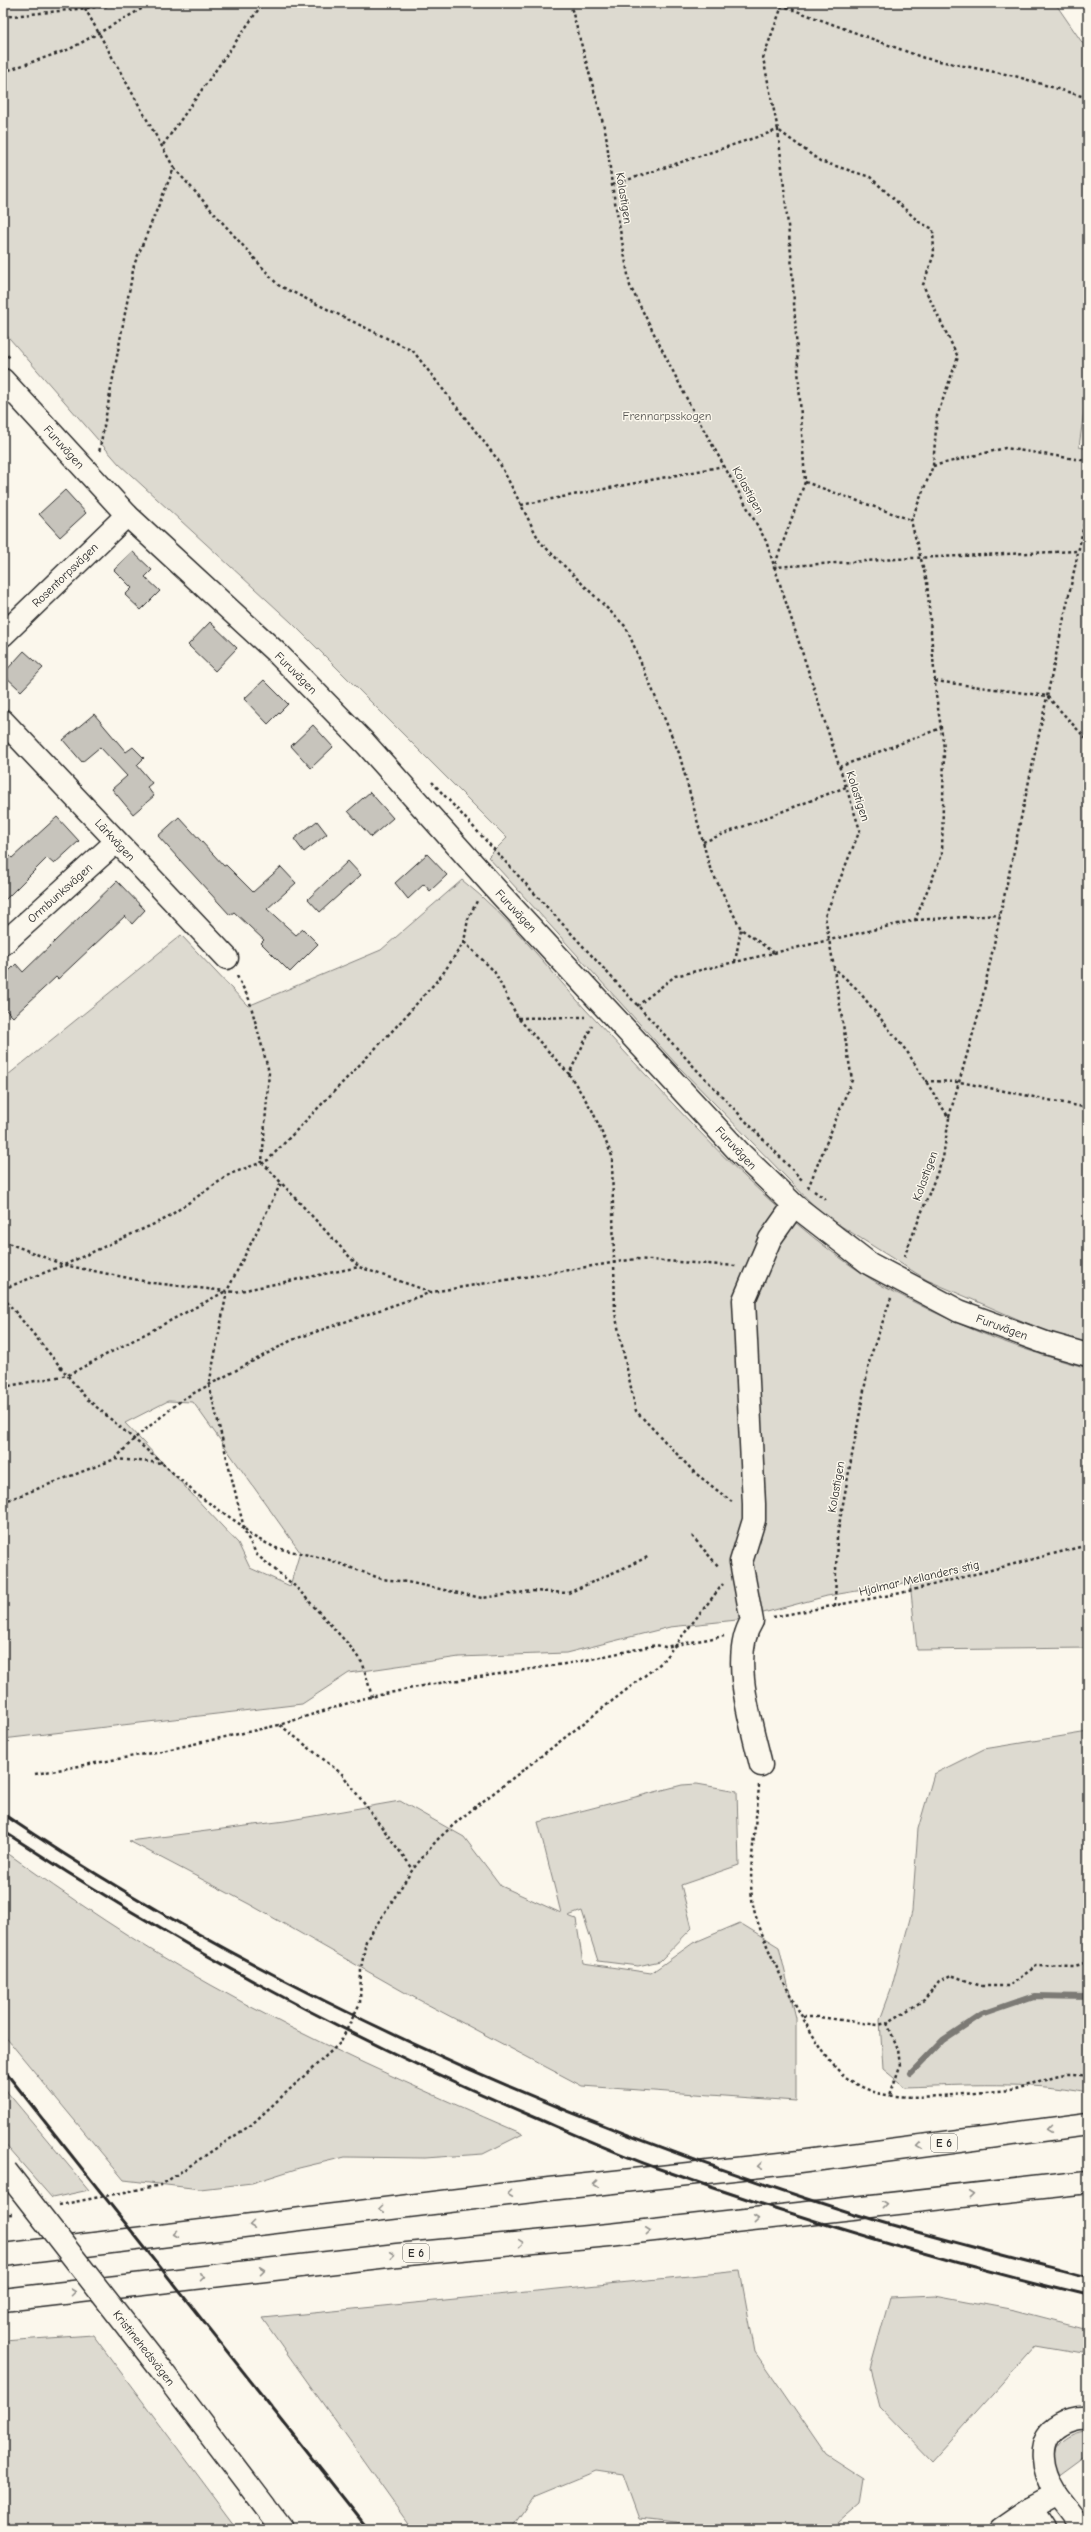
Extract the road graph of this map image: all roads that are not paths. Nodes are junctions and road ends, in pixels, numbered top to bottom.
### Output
1 (3, 380) edge
2 (127, 515) junction
3 (3, 635) edge
4 (3, 721) edge
5 (116, 842) junction
6 (3, 944) edge
7 (227, 958) road end
8 (794, 1206) junction
9 (1088, 1355) edge
10 (761, 1765) road end
11 (1088, 2124) edge
12 (4, 2170) edge
13 (1088, 2182) edge
14 (3, 2255) edge
15 (3, 2300) edge
16 (1088, 2418) edge
17 (1056, 2495) junction
18 (1030, 2509) junction
19 (282, 2529) edge
20 (1001, 2529) edge
21 (1043, 2529) edge
22 (1082, 2529) edge

1 - 2 main road, Furuvägen
2 - 3 main road, Rosentorpsvägen
2 - 8 main road, Furuvägen
4 - 5 main road, Lärkvägen
5 - 6 main road, Ormbunksvägen
5 - 7 main road, Lärkvägen
8 - 9 main road, Furuvägen
8 - 10 main road
11 -> 14 main road, E 6
12 - 19 main road, Kristinehedsvägen, bridge
15 -> 13 main road, E 6
16 - 17 main road
17 - 18 main road
17 - 22 main road
18 - 20 main road
18 - 21 main road

